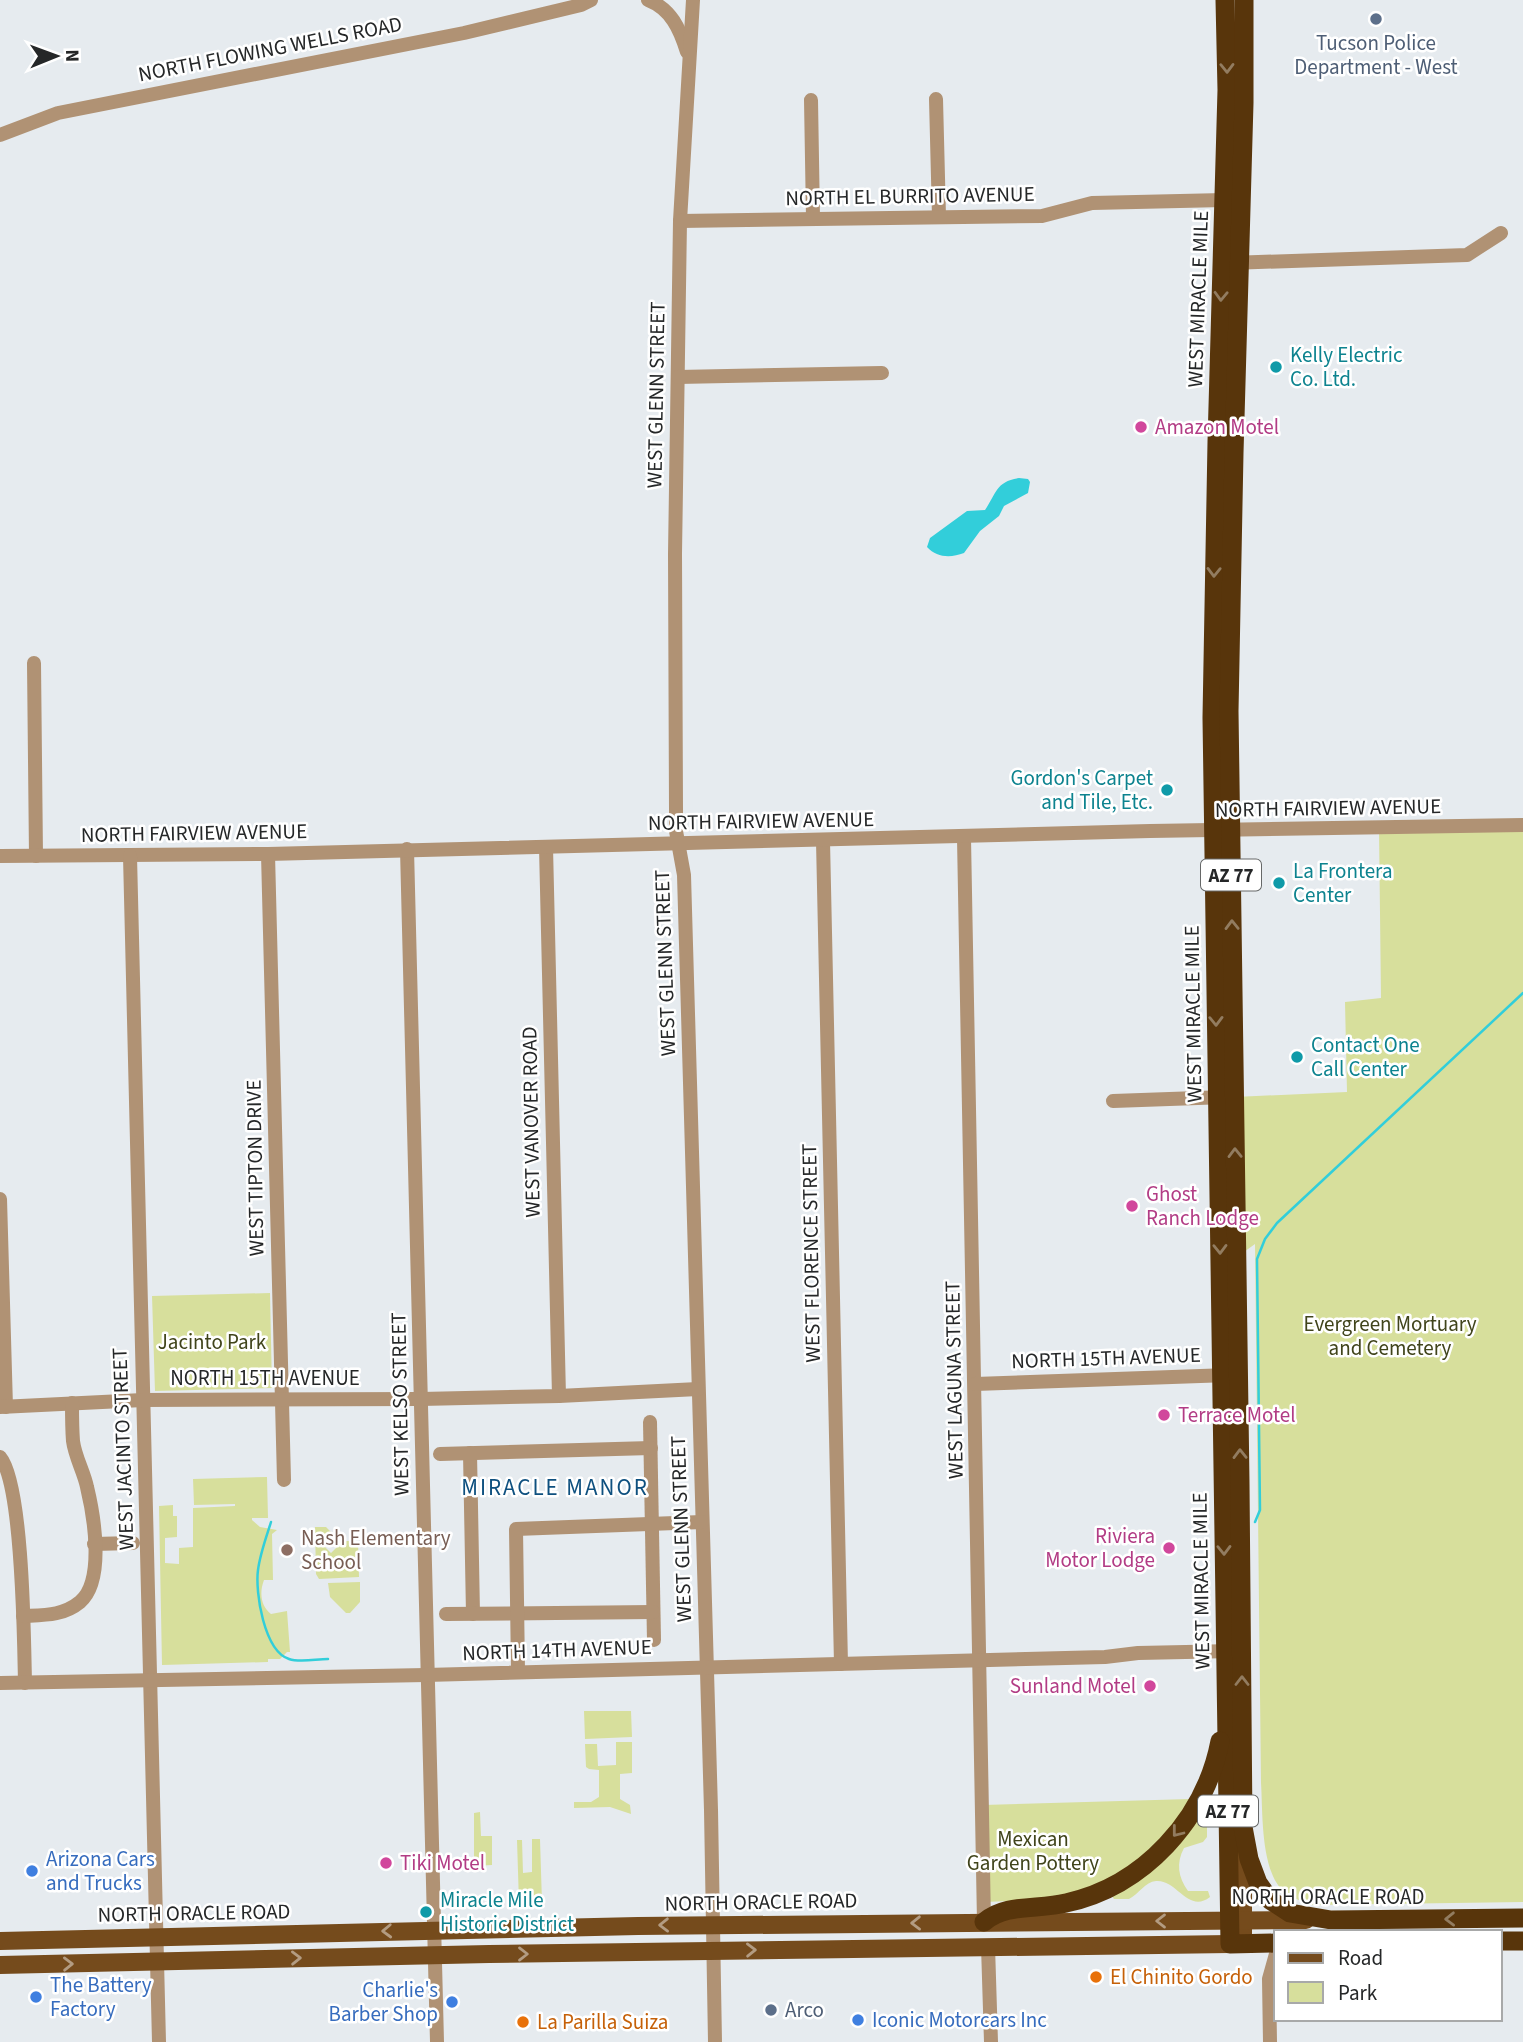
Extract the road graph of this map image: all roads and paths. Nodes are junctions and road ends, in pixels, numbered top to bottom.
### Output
1 (591, 0) edge
2 (648, 0) edge
3 (693, 0) edge
4 (1225, 0) edge
5 (1244, 0) edge
6 (690, 59) junction
7 (936, 99) dead end
8 (811, 100) dead end
9 (0, 135) edge
10 (1223, 200) junction
11 (939, 217) junction
12 (814, 218) junction
13 (680, 221) junction
14 (1501, 233) dead end
15 (1231, 263) junction
16 (881, 373) dead end
17 (678, 377) junction
18 (1217, 442) junction
19 (1232, 552) junction
20 (34, 663) dead end
21 (1523, 825) edge
22 (1222, 830) junction
23 (964, 838) junction
24 (822, 841) junction
25 (680, 844) junction
26 (545, 847) junction
27 (407, 849) junction
28 (268, 854) junction
29 (0, 856) edge
30 (36, 856) junction
31 (130, 856) junction
32 (1226, 1097) junction
33 (1113, 1101) dead end
34 (0, 1199) edge
35 (1230, 1375) junction
36 (975, 1384) junction
37 (698, 1389) junction
38 (559, 1396) junction
39 (281, 1398) junction
40 (421, 1399) junction
41 (143, 1400) junction
42 (72, 1402) junction
43 (3, 1407) edge
44 (650, 1422) dead end
45 (650, 1448) junction
46 (470, 1453) junction
47 (440, 1454) dead end
48 (0, 1457) edge
49 (284, 1480) dead end
50 (702, 1522) junction
51 (651, 1525) junction
52 (133, 1543) dead end
53 (94, 1544) junction
54 (653, 1612) junction
55 (517, 1613) junction
56 (446, 1614) dead end
57 (473, 1614) junction
58 (23, 1616) junction
59 (654, 1640) dead end
60 (1234, 1651) junction
61 (981, 1660) junction
62 (841, 1664) junction
63 (706, 1666) junction
64 (517, 1671) junction
65 (426, 1675) junction
66 (151, 1679) junction
67 (0, 1683) edge
68 (25, 1683) junction
69 (1226, 1702) junction
70 (1243, 1826) junction
71 (1523, 1918) edge
72 (1331, 1920) junction
73 (1236, 1921) junction
74 (984, 1922) junction
75 (713, 1925) junction
76 (434, 1930) junction
77 (156, 1937) junction
78 (0, 1941) edge
79 (1502, 1941) edge
80 (1523, 1941) edge
81 (1240, 1944) junction
82 (988, 1946) junction
83 (1274, 1947) edge
84 (713, 1950) junction
85 (434, 1955) junction
86 (156, 1961) junction
87 (0, 1965) edge
88 (1269, 1979) junction
89 (159, 2042) edge
90 (437, 2042) edge
91 (715, 2042) edge
92 (991, 2042) edge
93 (1270, 2042) edge

1 - 9 street, NORTH FLOWING WELLS ROAD
2 - 6 street
3 - 6 street, WEST GLENN STREET
4 -> 10 highway, WEST MIRACLE MILE / AZ 77
5 - 15 highway, WEST MIRACLE MILE / AZ 77
6 - 13 street, WEST GLENN STREET
7 - 11 street
8 - 12 street
10 - 11 street, NORTH EL BURRITO AVENUE
10 - 15 highway, WEST MIRACLE MILE / AZ 77
11 - 12 street, NORTH EL BURRITO AVENUE
12 - 13 street, NORTH EL BURRITO AVENUE
13 - 17 street, WEST GLENN STREET
14 - 15 street
15 -> 18 highway, WEST MIRACLE MILE / AZ 77
15 - 19 highway, WEST MIRACLE MILE / AZ 77
16 - 17 street
17 - 25 street, WEST GLENN STREET
18 - 19 highway
18 -> 22 highway, WEST MIRACLE MILE / AZ 77
19 - 22 highway, WEST MIRACLE MILE / AZ 77
20 - 30 street
21 - 22 street, NORTH FAIRVIEW AVENUE
22 - 23 street, NORTH FAIRVIEW AVENUE
22 - 32 highway, WEST MIRACLE MILE / AZ 77
23 - 24 street, NORTH FAIRVIEW AVENUE
23 - 36 street, WEST LAGUNA STREET
24 - 25 street, NORTH FAIRVIEW AVENUE
24 - 62 street, WEST FLORENCE STREET
25 - 26 street, NORTH FAIRVIEW AVENUE
25 - 37 street, WEST GLENN STREET
26 - 27 street, NORTH FAIRVIEW AVENUE
26 - 38 street, WEST VANOVER ROAD
27 - 28 street, NORTH FAIRVIEW AVENUE
27 - 40 street, WEST KELSO STREET
28 - 31 street, NORTH FAIRVIEW AVENUE
28 - 39 street, WEST TIPTON DRIVE
29 - 30 street, NORTH FAIRVIEW AVENUE
30 - 31 street, NORTH FAIRVIEW AVENUE
31 - 41 street, WEST JACINTO STREET
32 - 33 street
32 - 35 highway, WEST MIRACLE MILE / AZ 77
34 - 43 street
35 - 36 street, NORTH 15TH AVENUE
35 - 60 highway, WEST MIRACLE MILE / AZ 77
36 - 61 street, WEST LAGUNA STREET
37 - 38 street, NORTH 15TH AVENUE
37 - 50 street, WEST GLENN STREET
38 - 40 street, NORTH 15TH AVENUE
39 - 40 street, NORTH 15TH AVENUE
39 - 41 street, NORTH 15TH AVENUE
39 - 49 street, WEST TIPTON DRIVE
40 - 65 street, WEST KELSO STREET
41 - 42 street, NORTH 15TH AVENUE
41 - 66 street, WEST JACINTO STREET
42 - 43 street, NORTH 15TH AVENUE
42 - 53 street
44 - 45 street
45 - 46 street
45 - 51 street
46 - 47 street
46 - 57 street
48 - 58 street
50 - 51 street
50 - 63 street, WEST GLENN STREET
51 - 54 street
51 - 55 street
52 - 53 street
53 - 58 street
54 - 55 street
54 - 59 street
55 - 57 street
55 - 64 street
56 - 57 street
58 - 68 street
60 - 61 street, NORTH 14TH AVENUE
60 - 69 highway, WEST MIRACLE MILE / AZ 77
70 -> 60 highway, WEST MIRACLE MILE / AZ 77
61 - 62 street, NORTH 14TH AVENUE
61 - 74 street, WEST LAGUNA STREET
62 - 63 street, NORTH 14TH AVENUE
63 - 64 street, NORTH 14TH AVENUE
63 - 75 street, WEST GLENN STREET
64 - 65 street, NORTH 14TH AVENUE
65 - 66 street, NORTH 14TH AVENUE
65 - 76 street, WEST KELSO STREET
66 - 68 street, NORTH 14TH AVENUE
66 - 77 street, WEST JACINTO STREET
67 - 68 street, NORTH 14TH AVENUE
69 - 73 highway, WEST MIRACLE MILE / AZ 77
69 -> 74 highway
70 - 72 highway, AZ 77
70 - 73 main road, WEST MIRACLE MILE / AZ 77
71 -> 72 highway, NORTH ORACLE ROAD / AZ 77
72 - 73 main road, NORTH ORACLE ROAD
73 -> 74 main road, NORTH ORACLE ROAD
73 - 81 highway, WEST MIRACLE MILE / AZ 77
74 -> 75 main road, NORTH ORACLE ROAD
75 -> 76 main road, NORTH ORACLE ROAD
75 - 84 street, WEST GLENN STREET
76 -> 77 main road, NORTH ORACLE ROAD
76 - 85 street, WEST KELSO STREET
77 - 78 main road, NORTH ORACLE ROAD
77 - 86 street, WEST JACINTO STREET
79 - 80 highway
81 - 82 main road
81 - 83 highway
81 - 88 street
84 -> 82 main road
82 - 92 street
83 - 88 street
85 -> 84 main road
84 - 91 street, WEST GLENN STREET
86 -> 85 main road
85 - 90 street, WEST KELSO STREET
87 -> 86 main road
86 - 89 street, WEST JACINTO STREET
88 - 93 street

